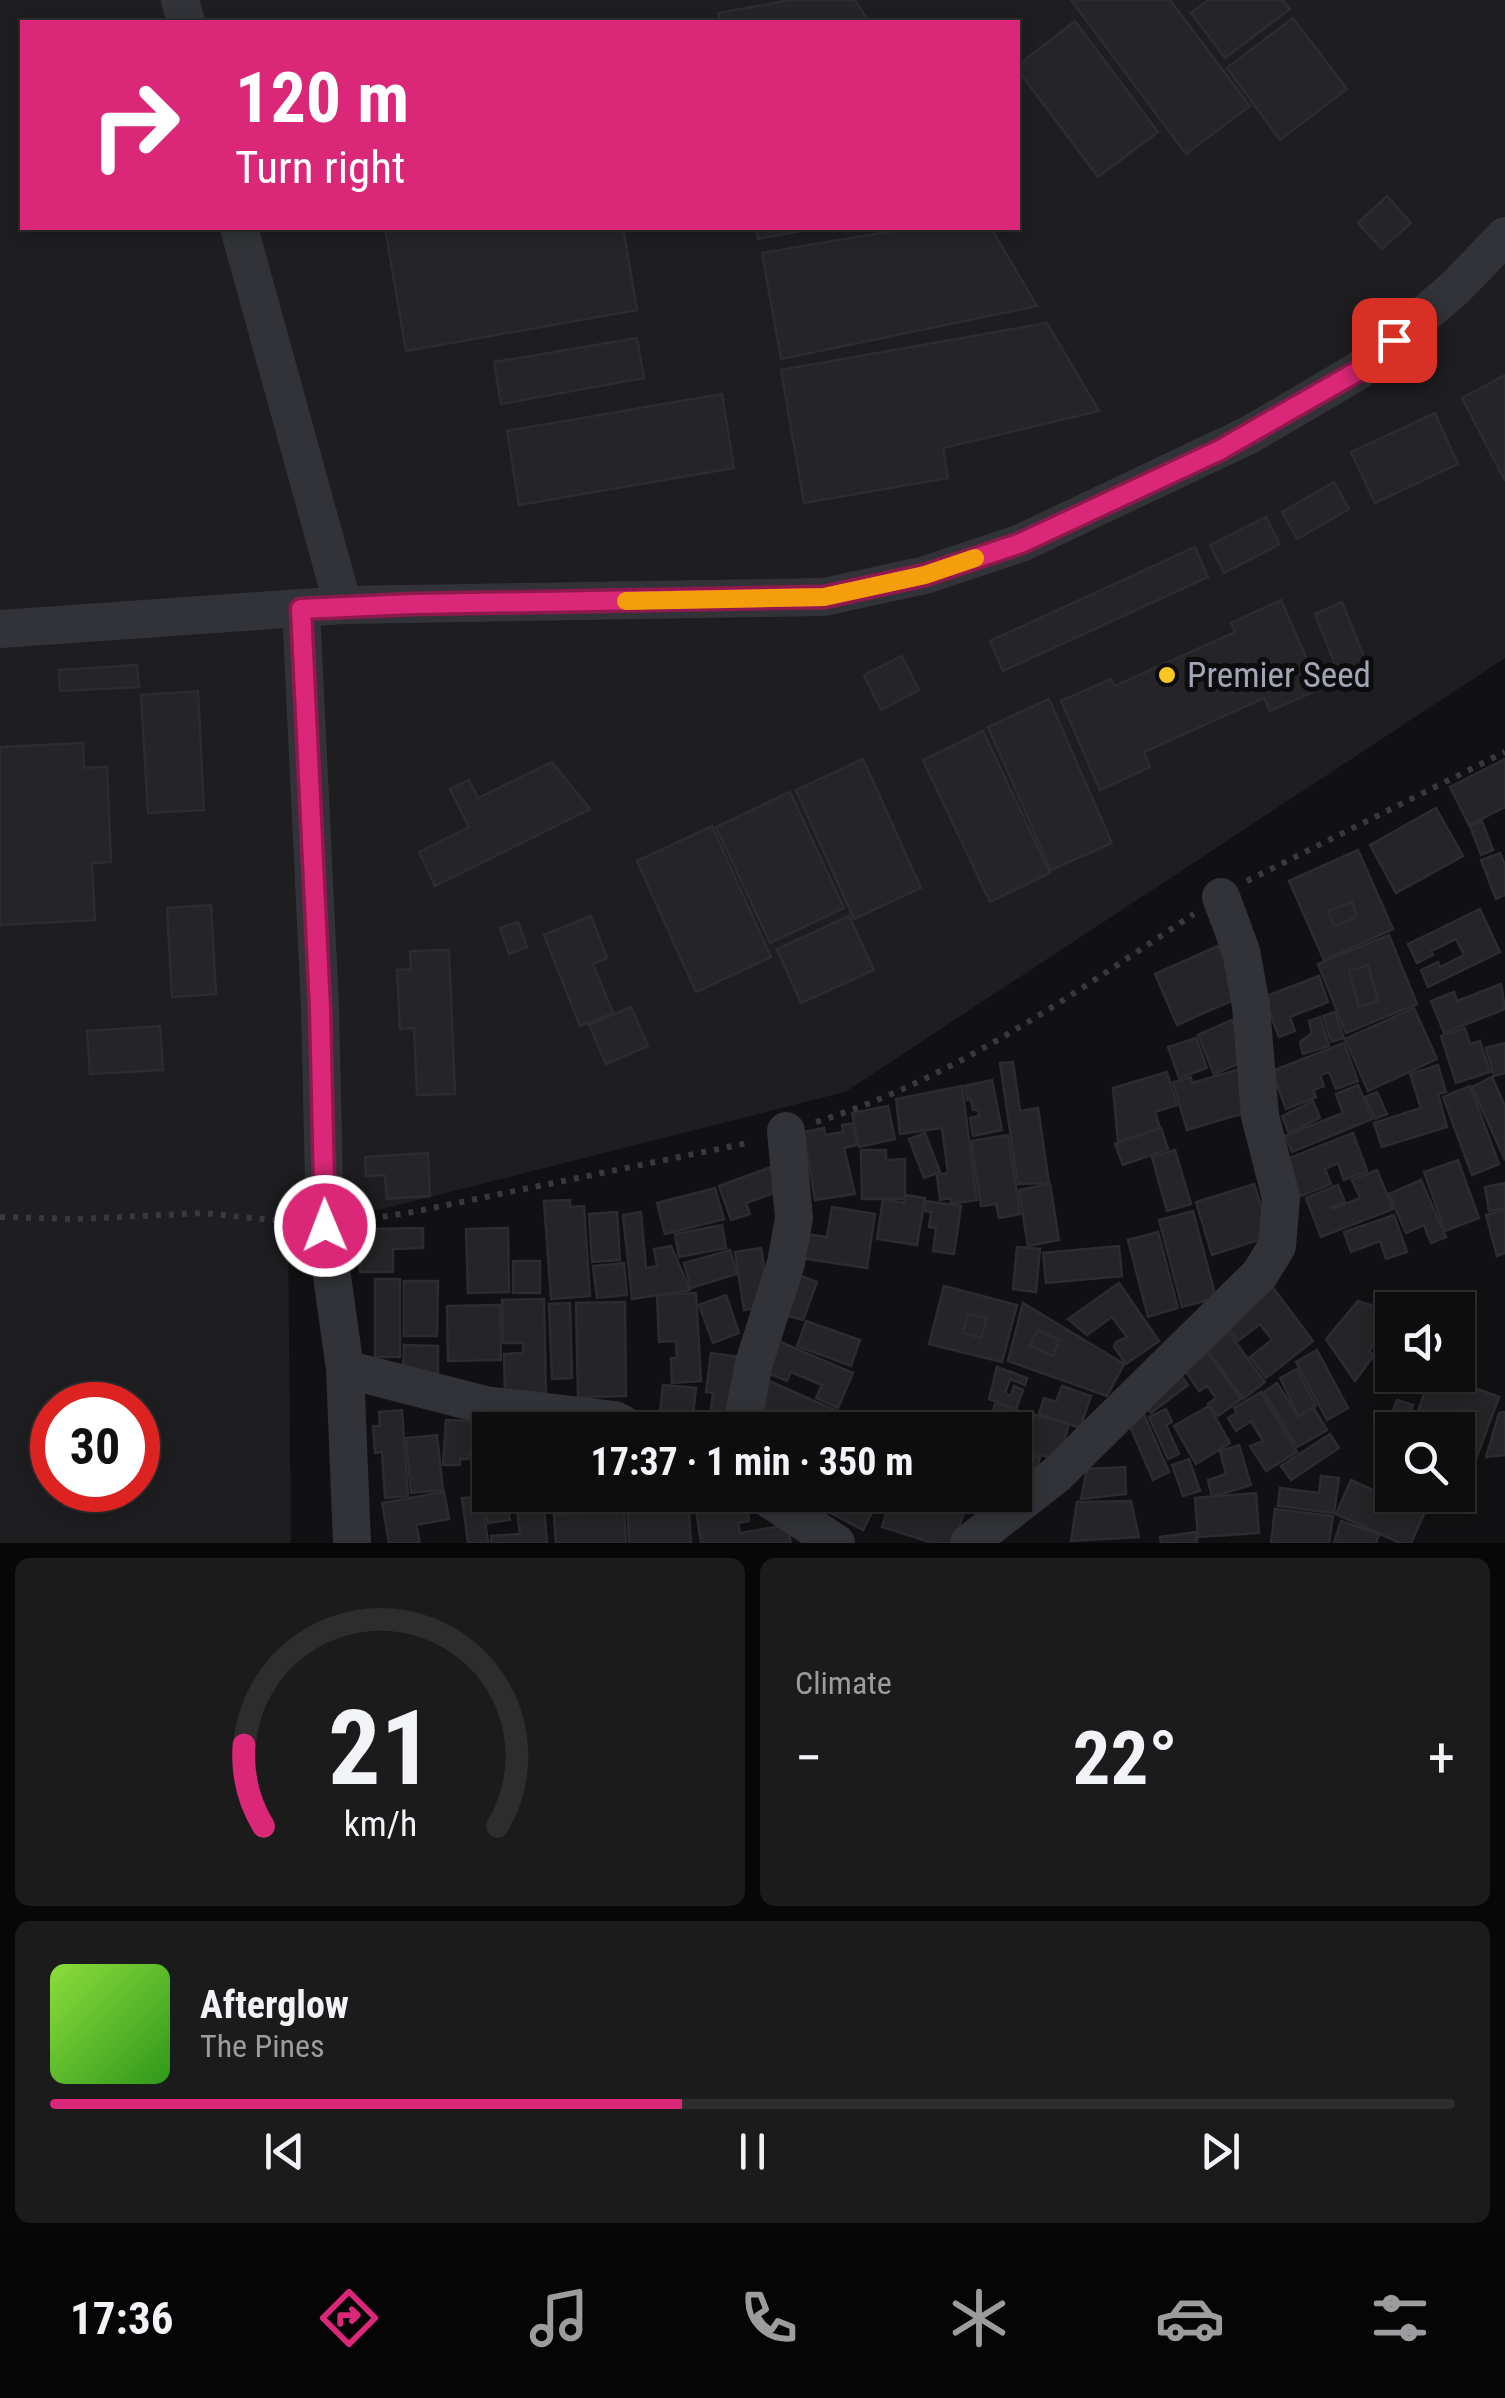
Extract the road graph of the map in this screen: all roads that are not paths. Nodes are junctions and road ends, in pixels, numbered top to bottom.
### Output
1 (241, 230) edge
2 (1505, 236) edge
3 (343, 605) junction
4 (301, 609) junction
5 (0, 629) edge
6 (1220, 897) road end
7 (786, 1131) road end
8 (346, 1369) junction
9 (546, 1412) edge
10 (744, 1412) edge
11 (789, 1512) edge
12 (352, 1543) edge
13 (836, 1543) edge
14 (969, 1543) edge

1 - 3 street
2 - 3 street
3 - 4 street
4 - 5 street
4 - 8 street
6 - 14 street
7 - 10 street
8 - 9 street
8 - 12 street
11 - 13 street

